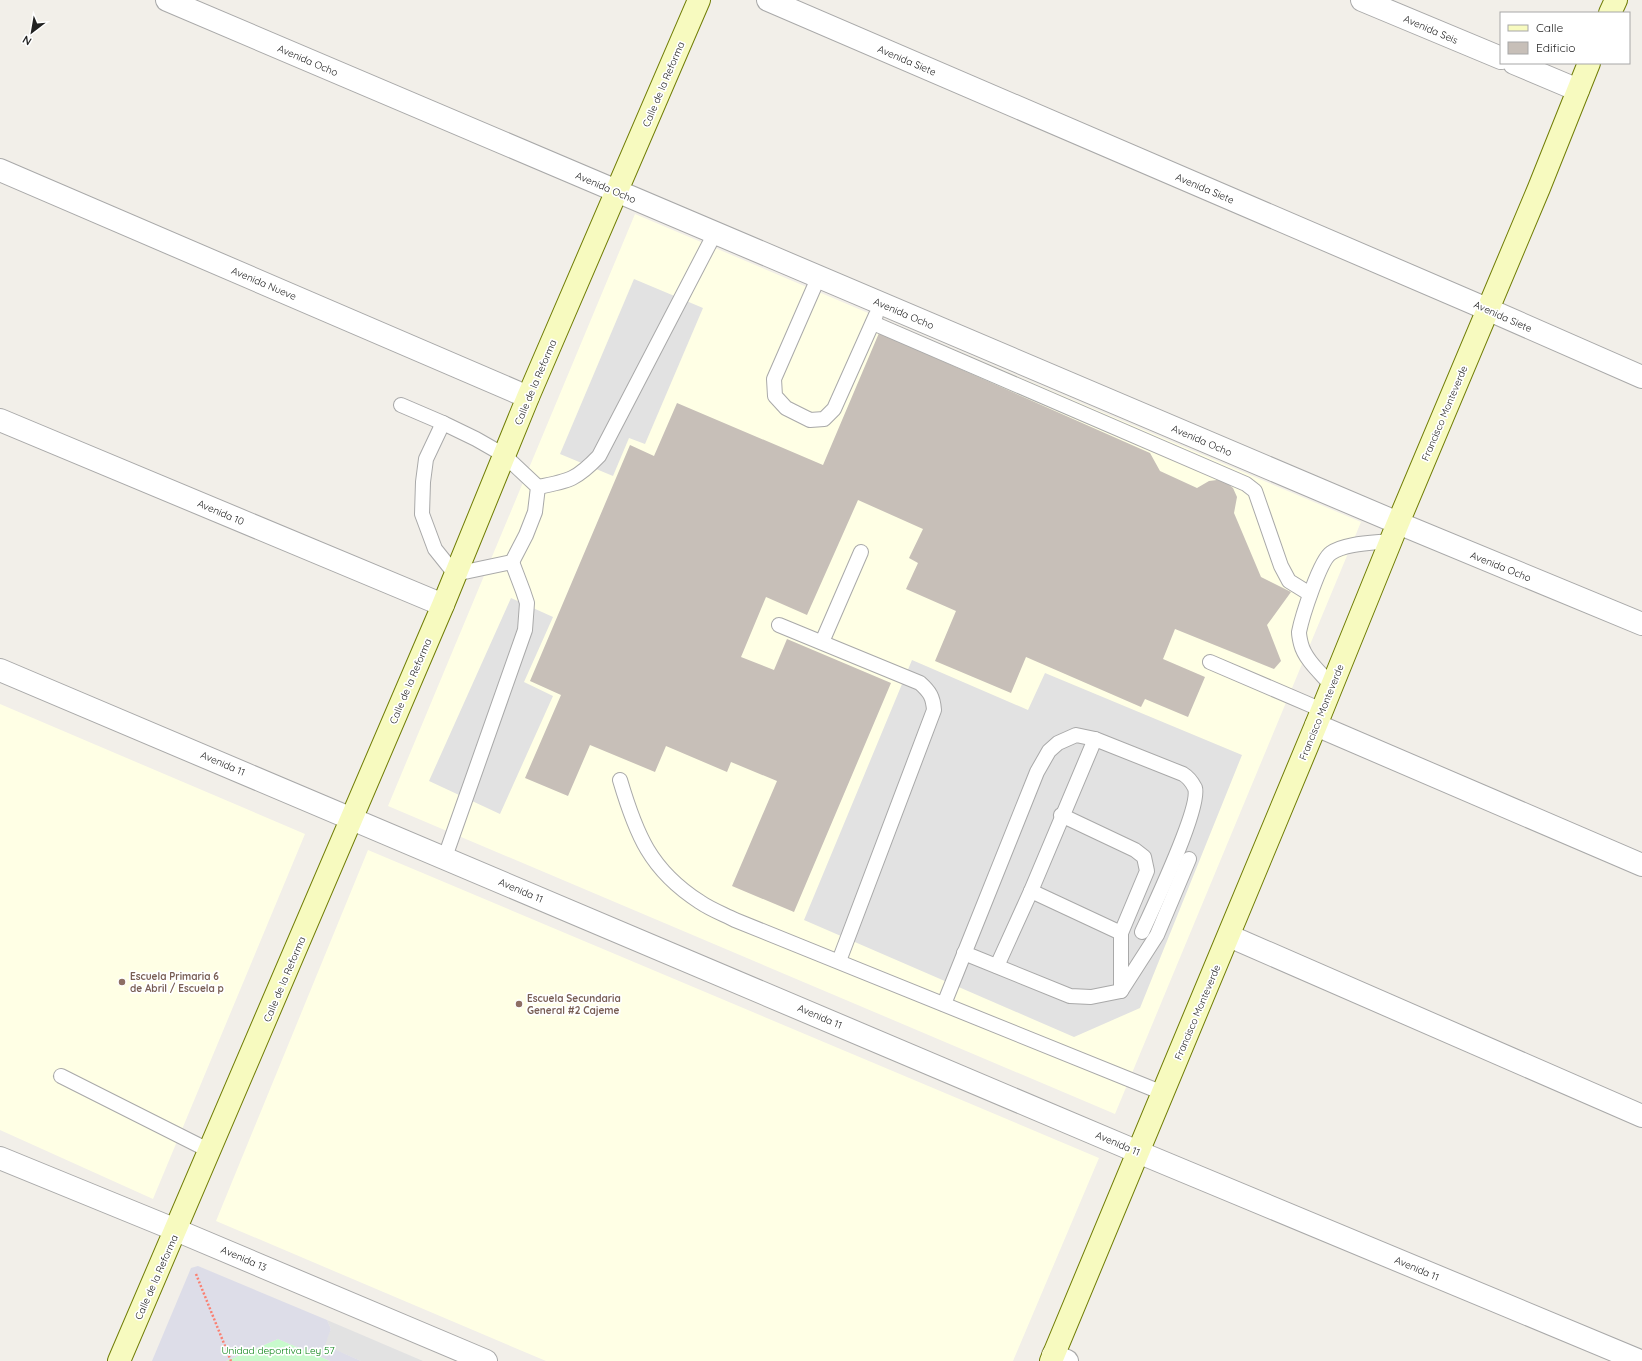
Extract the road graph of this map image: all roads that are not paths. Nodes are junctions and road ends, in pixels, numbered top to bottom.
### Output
1 (167, 0) edge
2 (699, 0) edge
3 (768, 0) edge
4 (1362, 0) edge
5 (1616, 0) edge
6 (1610, 12) edge
7 (1500, 58) edge
8 (1516, 64) edge
9 (1589, 64) edge
10 (1578, 90) junction
11 (0, 170) edge
12 (617, 191) junction
13 (715, 233) junction
14 (819, 276) junction
15 (882, 303) junction
16 (1487, 309) junction
17 (873, 323) junction
18 (1642, 377) edge
19 (528, 397) junction
20 (401, 405) dead end
21 (0, 420) edge
22 (443, 423) junction
23 (504, 454) junction
24 (538, 487) junction
25 (1394, 532) junction
26 (862, 552) dead end
27 (512, 562) junction
28 (455, 574) junction
29 (1310, 594) junction
30 (443, 605) junction
31 (1642, 624) edge
32 (779, 625) dead end
33 (822, 642) junction
34 (1210, 662) dead end
35 (0, 670) edge
36 (1332, 686) junction
37 (1319, 718) junction
38 (1094, 739) junction
39 (620, 780) dead end
40 (1062, 815) junction
41 (352, 818) junction
42 (445, 857) junction
43 (1189, 859) dead end
44 (1642, 865) edge
45 (1031, 892) junction
46 (1142, 932) dead end
47 (1121, 933) junction
48 (1229, 936) junction
49 (964, 953) junction
50 (839, 962) junction
51 (997, 966) junction
52 (1121, 991) junction
53 (944, 1004) junction
54 (61, 1076) dead end
55 (1163, 1093) junction
56 (1642, 1116) edge
57 (210, 1151) junction
58 (1138, 1152) junction
59 (0, 1158) edge
60 (176, 1230) junction
61 (1057, 1359) edge
62 (119, 1361) edge
63 (486, 1361) edge
64 (1640, 1361) edge

1 - 12 street, Avenida Ocho
2 - 12 main road, Calle de la Reforma
3 - 16 street, Avenida Siete
4 - 7 street, Avenida Seis
5 - 6 main road
8 - 10 street
9 - 10 main road, Francisco Monteverde
10 - 16 main road, Francisco Monteverde
11 - 19 street, Avenida Nueve
12 - 13 street, Avenida Ocho
12 - 19 main road, Calle de la Reforma
13 - 14 street, Avenida Ocho
13 - 24 lane
14 - 15 street, Avenida Ocho
14 - 17 lane
15 - 17 lane
15 - 25 street, Avenida Ocho
16 - 18 street, Avenida Siete
16 - 25 main road, Francisco Monteverde
17 - 29 lane
19 - 23 main road, Calle de la Reforma
20 - 22 lane
21 - 30 street, Avenida 10
22 - 23 lane
22 - 28 lane
23 - 24 lane
23 - 28 main road, Calle de la Reforma
24 - 27 lane
25 - 29 lane
25 - 31 street, Avenida Ocho
25 - 36 main road, Francisco Monteverde
26 - 33 lane
27 - 28 lane
27 - 42 lane
28 - 30 main road, Calle de la Reforma
29 - 36 lane
30 - 41 main road, Calle de la Reforma
32 - 33 lane
33 - 50 lane
34 - 37 lane
35 - 41 street, Avenida 11
36 - 37 main road, Francisco Monteverde
37 - 44 street
37 - 48 main road, Francisco Monteverde
38 - 40 lane
38 - 46 lane
38 - 49 lane
39 - 50 lane
40 - 45 lane
40 - 47 lane
41 - 42 street, Avenida 11
41 - 57 main road, Calle de la Reforma
42 - 58 street, Avenida 11
43 - 52 lane
45 - 47 lane
45 - 51 lane
47 - 52 lane
48 - 55 main road, Francisco Monteverde
48 - 56 street
49 - 51 lane
49 - 53 lane
50 - 53 lane
51 - 52 lane
53 - 55 lane
54 - 57 lane
55 - 58 main road, Francisco Monteverde
57 - 60 main road, Calle de la Reforma
58 - 61 main road, Francisco Monteverde
58 - 64 street, Avenida 11
59 - 60 street, Avenida 13
60 - 62 main road, Calle de la Reforma
60 - 63 street, Avenida 13

